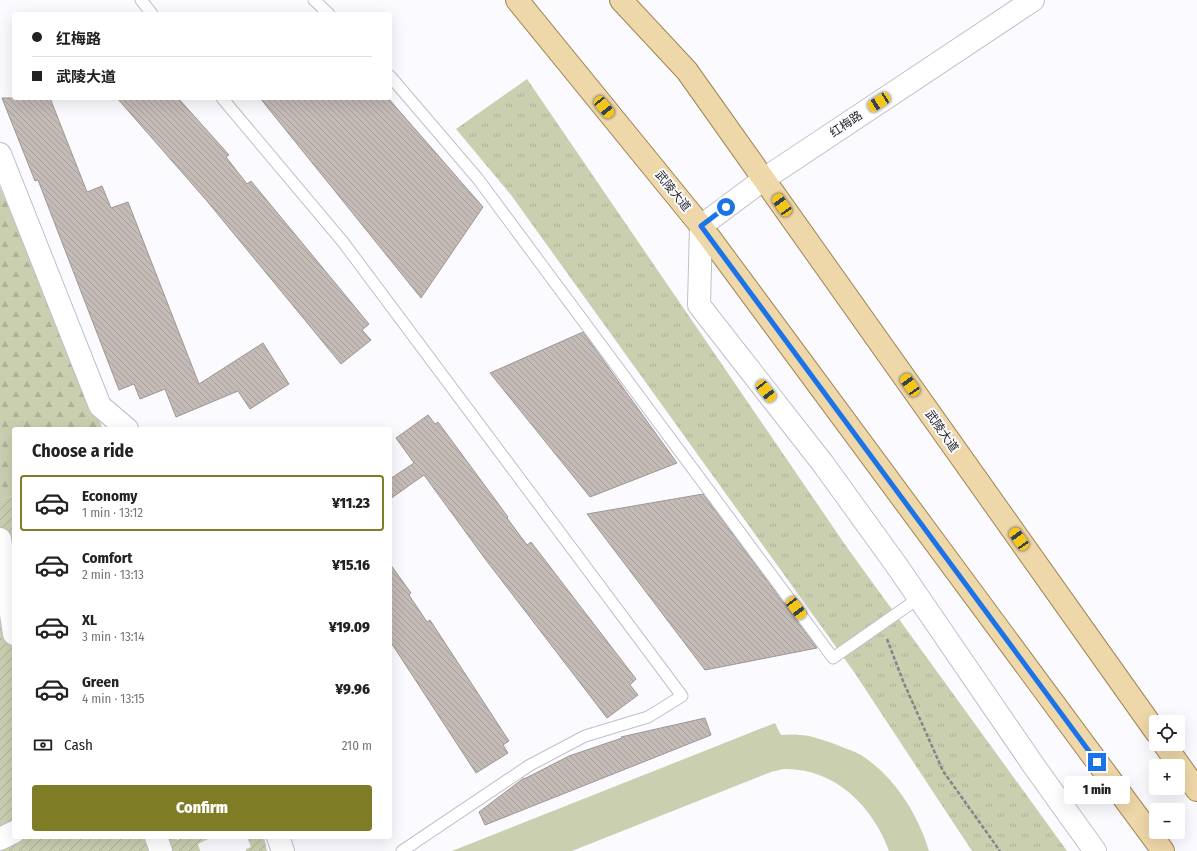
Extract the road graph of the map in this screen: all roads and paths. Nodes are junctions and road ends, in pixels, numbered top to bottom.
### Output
1 (141, 0) edge
2 (314, 0) edge
3 (517, 0) edge
4 (621, 0) edge
5 (1034, 0) edge
6 (150, 12) edge
7 (327, 12) edge
8 (392, 78) edge
9 (224, 100) edge
10 (0, 154) edge
11 (764, 179) junction
12 (701, 226) junction
13 (125, 427) edge
14 (0, 539) edge
15 (919, 598) junction
16 (12, 620) edge
17 (882, 624) junction
18 (1149, 722) edge
19 (1169, 751) edge
20 (1197, 790) edge
21 (12, 833) edge
22 (157, 839) edge
23 (279, 839) edge
24 (0, 840) edge
25 (161, 851) edge
26 (284, 851) edge
27 (402, 851) edge
28 (1000, 851) edge
29 (1095, 851) edge
30 (1163, 851) edge

1 - 6 lane
2 - 7 lane
3 - 12 main road, 武陵大道
4 - 11 main road, 武陵大道
5 - 11 street, 红梅路
8 - 17 lane
9 - 27 lane
10 - 13 street
11 - 12 street, 红梅路
11 - 18 main road, 武陵大道
12 - 15 street
12 - 30 main road, 武陵大道
14 - 16 street
15 - 17 lane
15 - 29 street
17 - 28 path
19 - 20 main road
21 - 24 street
22 - 25 street
23 - 26 street

